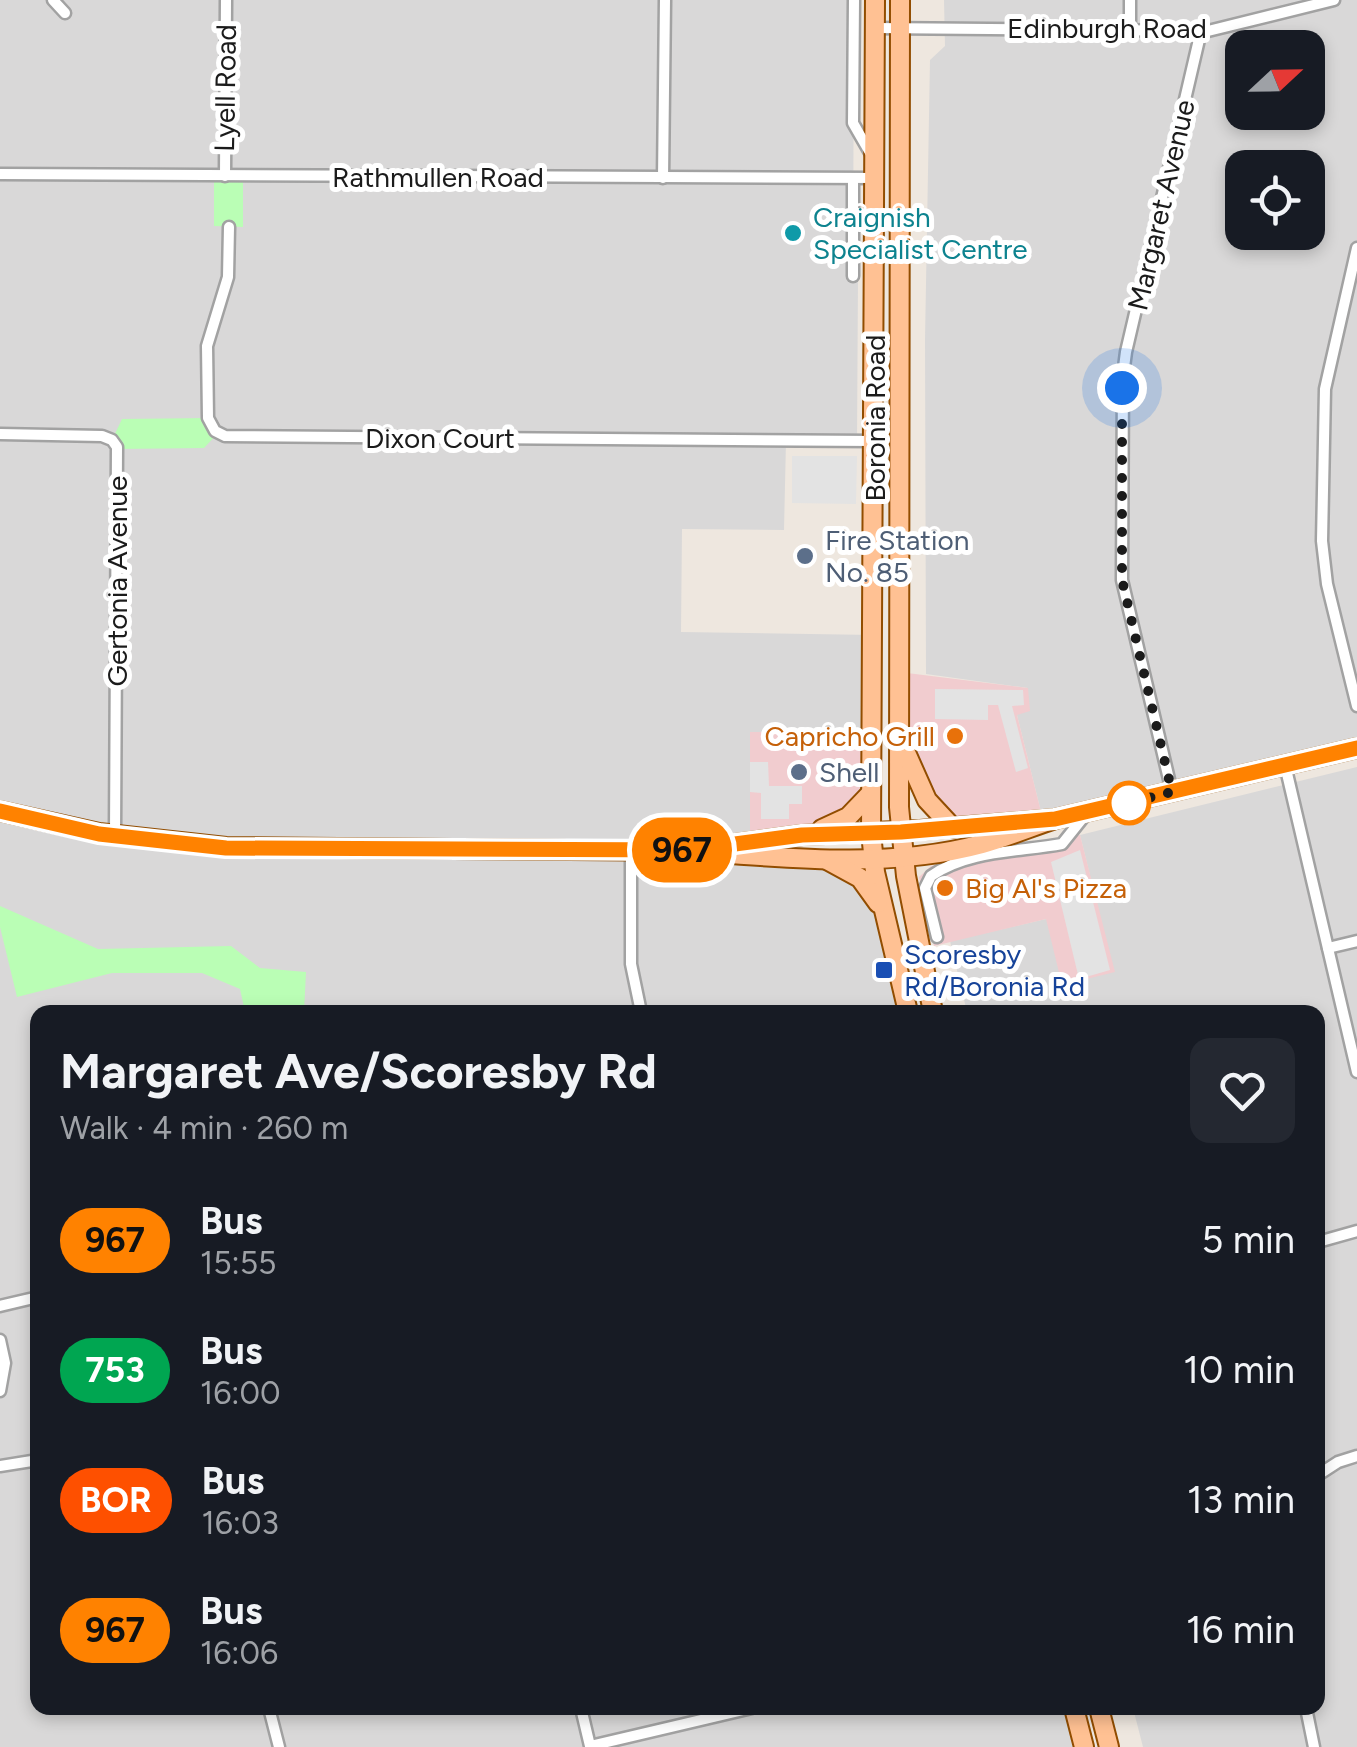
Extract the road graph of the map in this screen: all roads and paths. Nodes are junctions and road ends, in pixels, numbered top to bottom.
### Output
1 (52, 0) edge
2 (226, 0) edge
3 (665, 0) edge
4 (854, 0) edge
5 (876, 0) edge
6 (900, 0) edge
7 (1130, 0) edge
8 (1334, 0) edge
9 (64, 13) dead end
10 (875, 28) junction
11 (900, 28) junction
12 (1130, 29) junction
13 (1201, 31) junction
14 (875, 170) junction
15 (0, 174) edge
16 (225, 176) junction
17 (663, 178) junction
18 (899, 179) junction
19 (852, 180) junction
20 (229, 228) dead end
21 (1357, 248) edge
22 (852, 276) dead end
23 (0, 434) edge
24 (875, 441) junction
25 (1357, 706) edge
26 (899, 736) junction
27 (1357, 748) edge
28 (1285, 765) junction
29 (1172, 792) junction
30 (871, 793) junction
31 (0, 811) edge
32 (1086, 813) junction
33 (1055, 819) junction
34 (953, 828) junction
35 (901, 832) junction
36 (871, 833) junction
37 (802, 835) junction
38 (115, 836) junction
39 (631, 850) junction
40 (690, 850) junction
41 (902, 856) junction
42 (818, 857) junction
43 (874, 857) junction
44 (884, 911) junction
45 (938, 937) dead end
46 (1357, 941) edge
47 (1328, 948) junction
48 (640, 1005) edge
49 (906, 1005) edge
50 (932, 1005) edge
51 (1357, 1072) edge
52 (1357, 1231) edge
53 (1325, 1240) edge
54 (30, 1299) edge
55 (0, 1306) edge
56 (0, 1340) edge
57 (0, 1391) edge
58 (1357, 1456) edge
59 (30, 1461) edge
60 (0, 1466) edge
61 (1325, 1469) edge
62 (271, 1715) edge
63 (583, 1715) edge
64 (722, 1715) edge
65 (1076, 1715) edge
66 (1101, 1715) edge
67 (1307, 1715) edge
68 (279, 1747) edge
69 (1084, 1747) edge
70 (1109, 1747) edge
71 (1314, 1747) edge

1 - 9 street
2 - 16 street, Lyell Road
3 - 17 street
4 - 14 street
5 - 10 main road, Boronia Road
6 - 11 main road, Boronia Road
7 - 12 street
8 - 13 street, Edinburgh Road
10 - 11 street, Edinburgh Road
10 - 14 main road, Boronia Road
11 - 12 street, Edinburgh Road
11 - 18 main road, Boronia Road
12 - 13 street, Edinburgh Road
13 - 29 street, Margaret Avenue
14 - 18 main road
14 - 19 street, Rathmullen Road
14 - 24 main road, Boronia Road
15 - 16 street, Rathmullen Road
16 - 17 street, Rathmullen Road
17 - 19 street, Rathmullen Road
18 - 26 main road, Boronia Road
19 - 22 street
20 - 24 street, Dixon Court
21 - 25 street
23 - 38 street, Gertonia Avenue
24 - 30 main road, Boronia Road
26 - 34 main road
26 - 35 main road, Boronia Road
27 - 28 main road
28 - 29 main road
28 - 47 street
29 - 32 main road
30 - 36 main road, Boronia Road
30 - 37 main road
31 - 38 main road
32 - 33 main road
32 - 45 street
33 - 34 main road
33 - 41 main road
34 - 35 main road
35 - 36 main road
35 - 41 main road, Boronia Road
36 - 37 main road
36 - 43 main road, Boronia Road
37 - 40 main road
38 - 39 main road
39 - 40 main road
39 - 48 street
40 - 42 main road
41 - 43 main road
41 - 50 main road, Boronia Road
42 - 43 main road
42 - 44 main road
43 - 44 main road, Boronia Road
44 - 49 main road, Boronia Road
46 - 47 street
47 - 51 street
52 - 53 street
54 - 55 street
56 - 57 street
58 - 61 street
59 - 60 street
62 - 68 street
63 - 64 street
65 - 69 main road
66 - 70 main road
67 - 71 street

